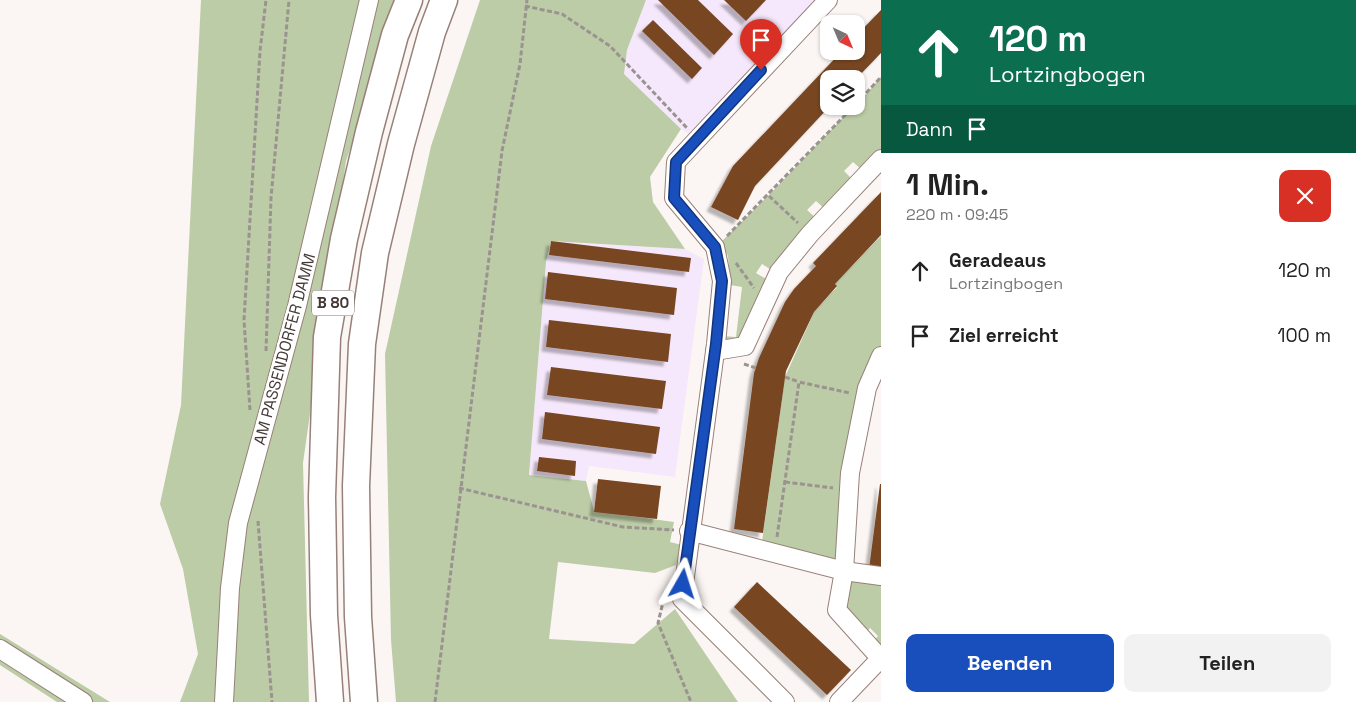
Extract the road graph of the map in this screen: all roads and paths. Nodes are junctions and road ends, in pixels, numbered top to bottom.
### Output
1 (266, 0) edge
2 (289, 0) edge
3 (369, 0) edge
4 (409, 0) edge
5 (444, 0) edge
6 (527, 0) edge
7 (828, 0) edge
8 (524, 6) junction
9 (881, 78) edge
10 (865, 95) edge
11 (845, 115) edge
12 (696, 138) junction
13 (881, 160) edge
14 (768, 196) junction
15 (810, 234) junction
16 (718, 245) junction
17 (764, 303) junction
18 (715, 351) junction
19 (881, 356) edge
20 (266, 360) dead end
21 (785, 377) dead end
22 (799, 382) junction
23 (865, 396) junction
24 (250, 418) dead end
25 (784, 482) junction
26 (460, 488) junction
27 (849, 489) junction
28 (257, 516) dead end
29 (689, 531) junction
30 (774, 553) junction
31 (844, 571) junction
32 (881, 576) edge
33 (664, 596) dead end
34 (0, 649) edge
35 (881, 659) edge
36 (83, 702) edge
37 (224, 702) edge
38 (272, 702) edge
39 (330, 702) edge
40 (364, 702) edge
41 (435, 702) edge
42 (691, 702) edge
43 (785, 702) edge
44 (839, 702) edge

1 - 24 path
2 - 20 path
3 - 37 street, AM PASSENDORFER DAMM
4 - 39 highway, B 80
5 - 40 highway, B 80
6 - 8 path
7 - 12 street
8 - 12 path
8 - 26 path
9 - 10 path
11 - 14 path
12 - 16 street
13 - 15 street
14 - 15 path
14 - 16 path
15 - 17 street
16 - 17 path
16 - 18 street
17 - 18 street
18 - 29 street
19 - 23 street
21 - 22 path
22 - 23 path
22 - 25 path
23 - 27 street
25 - 27 path
25 - 30 path
26 - 29 path
26 - 41 path
27 - 31 street
28 - 38 path
29 - 30 street
29 - 43 street
30 - 31 street
31 - 32 street
31 - 35 street
33 - 42 path
34 - 36 street
35 - 44 street

